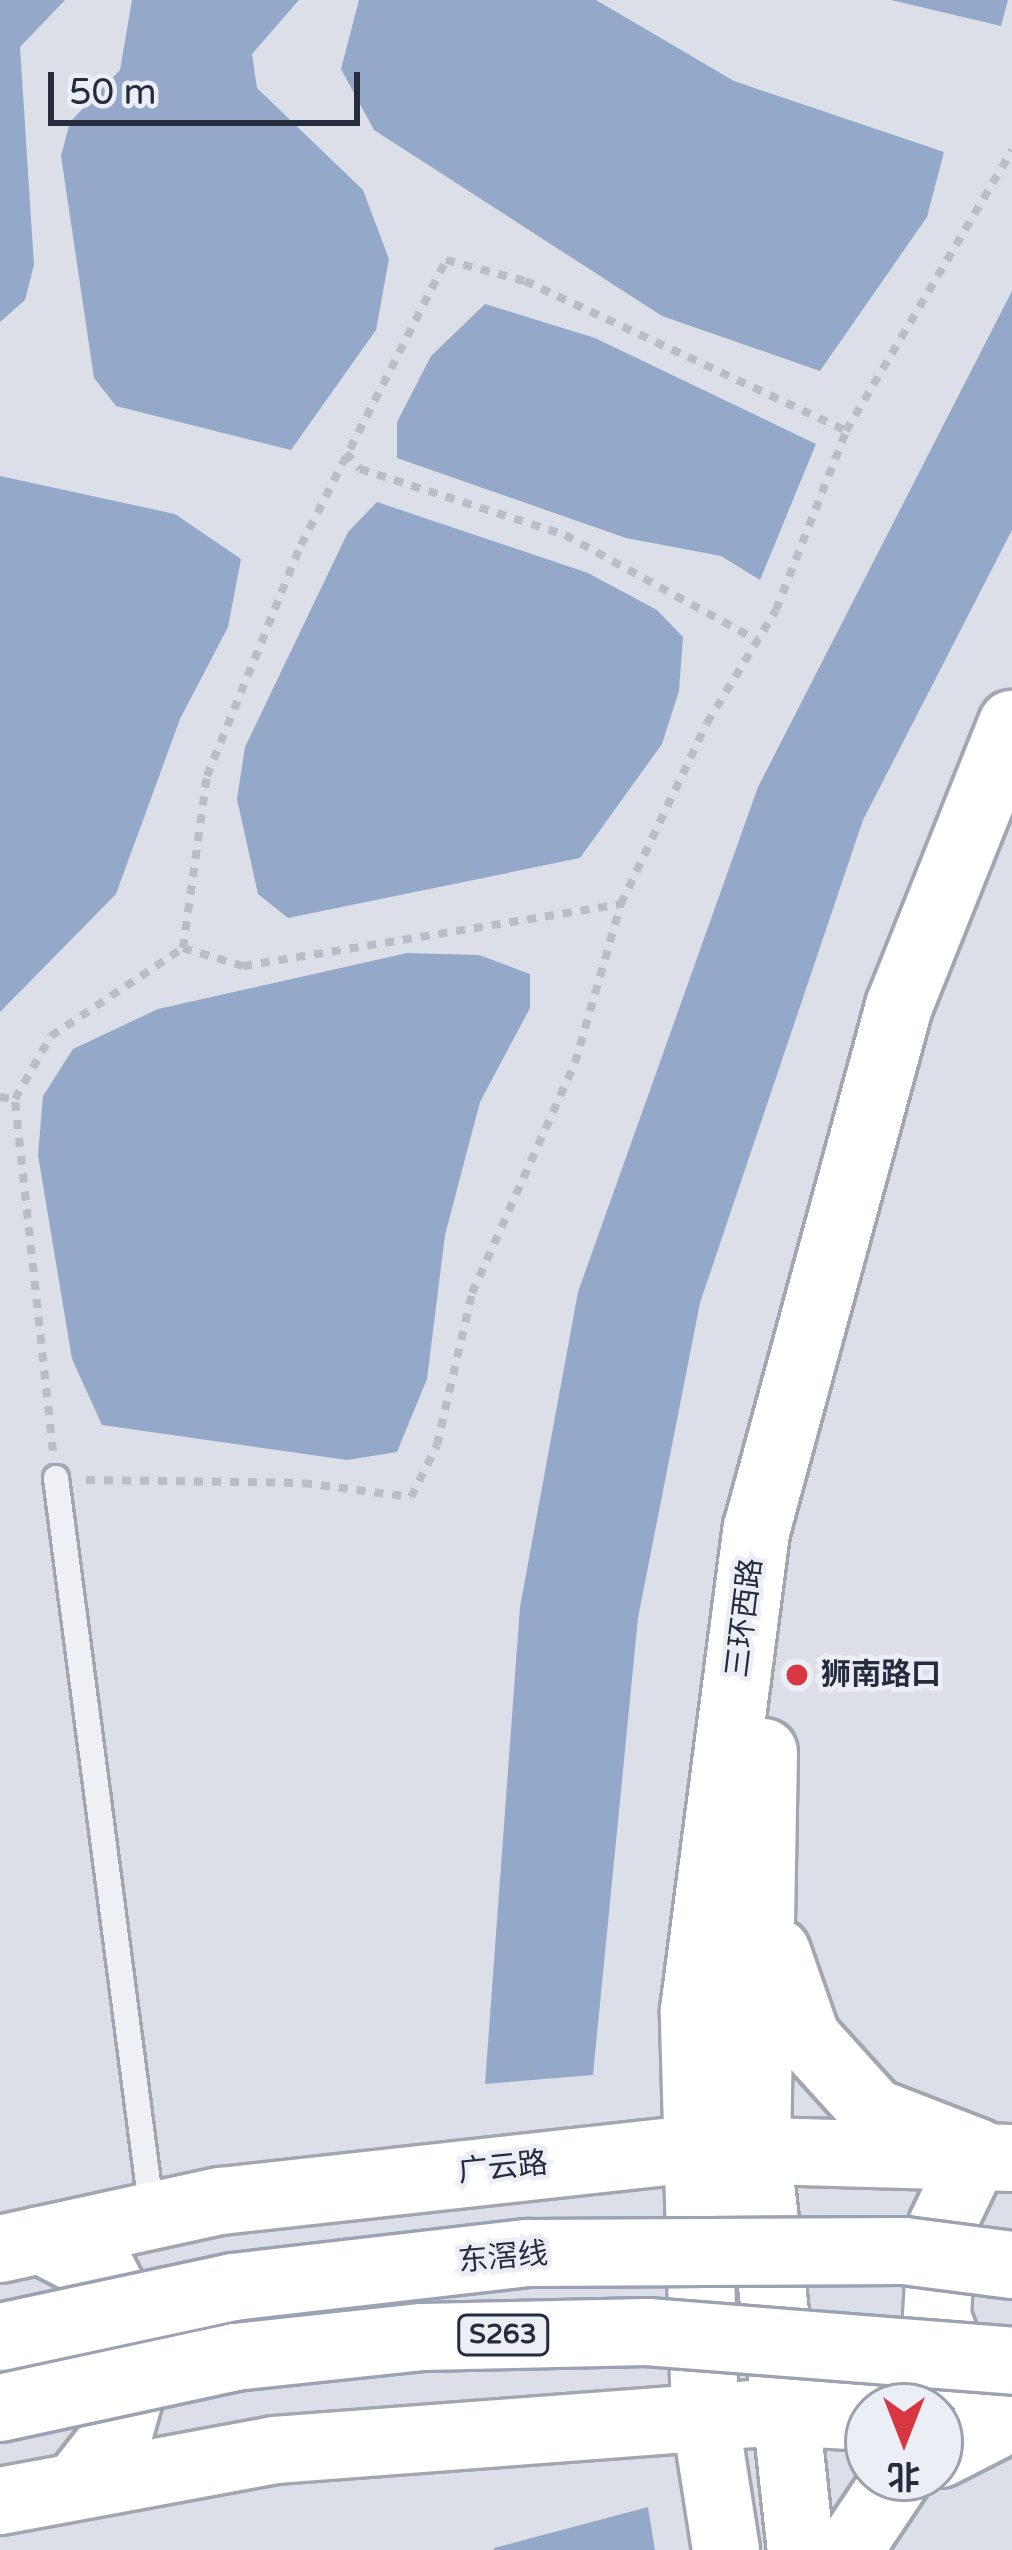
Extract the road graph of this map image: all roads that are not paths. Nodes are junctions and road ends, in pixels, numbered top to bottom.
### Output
1 (1012, 724) edge
2 (1012, 786) edge
3 (56, 1478) road end
4 (762, 1909) junction
5 (757, 2147) junction
6 (691, 2150) junction
7 (995, 2155) edge
8 (152, 2216) junction
9 (20, 2244) edge
10 (1012, 2265) edge
11 (0, 2337) edge
12 (1012, 2361) edge
13 (0, 2408) edge
14 (780, 2412) junction
15 (705, 2416) junction
16 (844, 2416) edge
17 (980, 2428) edge
18 (81, 2480) junction
19 (0, 2501) edge
20 (881, 2502) edge
21 (726, 2550) edge
22 (801, 2550) edge
23 (849, 2550) edge

1 - 6 main road, 三环西路
2 - 4 main road, 三环西路
3 - 8 lane
4 - 5 main road, 三环西路
4 - 7 main road
5 - 6 main road, 广云路
5 - 7 main road, 广云路
5 - 14 main road, 三环西路
6 - 8 main road, 广云路
6 - 15 main road, 三环西路
7 - 17 main road
8 - 9 main road, 广云路
9 - 18 main road
10 - 11 main road, 东滘线, bridge
12 - 13 main road, S263, bridge
14 - 15 main road
14 - 16 main road
14 - 22 main road, 三环西路
15 - 18 main road
15 - 21 main road, 三环西路
18 - 19 main road
20 - 23 main road

